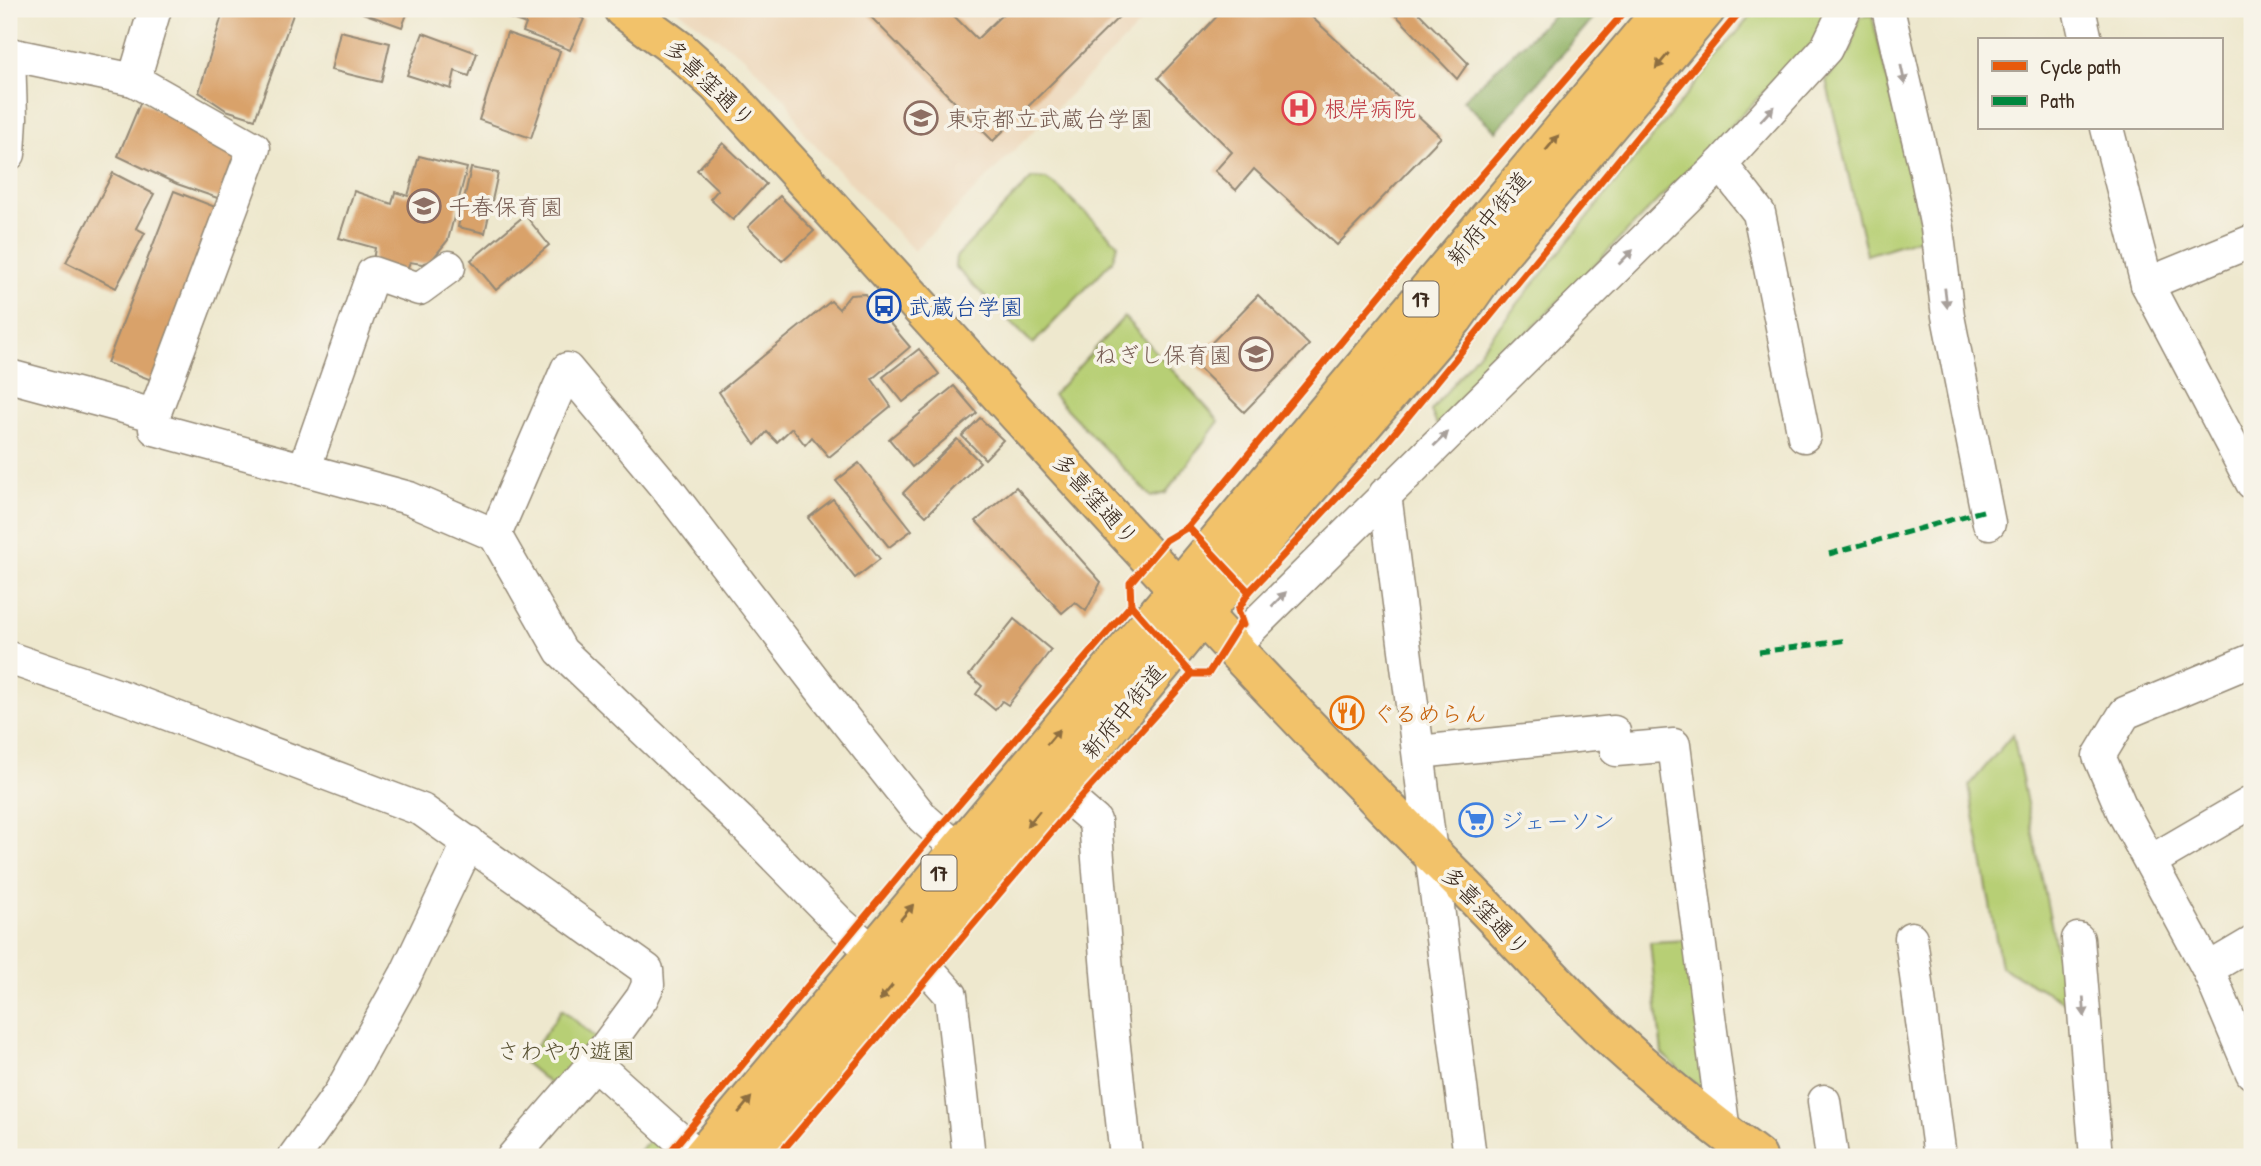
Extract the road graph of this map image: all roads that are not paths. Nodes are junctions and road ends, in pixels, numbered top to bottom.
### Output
1 (155, 9) edge
2 (623, 9) edge
3 (1664, 9) edge
4 (1706, 9) edge
5 (1845, 9) edge
6 (1888, 9) edge
7 (2079, 9) edge
8 (2086, 38) edge
9 (9, 53) edge
10 (134, 80) junction
11 (2108, 130) edge
12 (9, 154) edge
13 (1721, 164) junction
14 (2252, 241) edge
15 (449, 267) dead end
16 (2147, 284) junction
17 (9, 376) edge
18 (154, 415) junction
19 (1804, 436) dead end
20 (304, 470) junction
21 (2252, 482) edge
22 (1385, 494) junction
23 (1989, 523) dead end
24 (495, 535) junction
25 (1189, 602) junction
26 (1231, 648) junction
27 (9, 658) edge
28 (2252, 660) edge
29 (1419, 752) junction
30 (1058, 789) junction
31 (2252, 802) edge
32 (469, 842) junction
33 (959, 849) junction
34 (1430, 854) junction
35 (2151, 861) junction
36 (1911, 938) dead end
37 (2078, 939) dead end
38 (2252, 943) edge
39 (873, 951) junction
40 (916, 957) junction
41 (2208, 969) junction
42 (594, 1063) junction
43 (2252, 1073) edge
44 (1824, 1101) dead end
45 (1724, 1132) junction
46 (294, 1157) edge
47 (513, 1157) edge
48 (700, 1157) edge
49 (749, 1157) edge
50 (969, 1157) edge
51 (1126, 1157) edge
52 (1470, 1157) edge
53 (1757, 1157) edge
54 (1832, 1157) edge
55 (1940, 1157) edge
56 (2096, 1157) edge

1 - 10 street
2 - 25 main road, 多喜窪通り
25 -> 3 main road, 新府中街道 / 17
4 -> 25 main road, 新府中街道 / 17
13 -> 5 street
6 -> 23 street
7 - 8 street
9 - 10 street
9 - 12 street
10 - 18 street
11 - 16 street
13 - 19 street
22 -> 13 street
14 - 16 street
15 - 20 street
16 - 21 street
17 - 18 street
18 - 20 street
20 - 24 street
26 -> 22 street
22 - 29 street
24 - 33 street
24 - 39 street
25 - 26 main road, 多喜窪通り
25 - 30 main road, 新府中街道 / 17
33 -> 25 main road, 新府中街道 / 17
26 - 34 main road, 多喜窪通り
27 - 32 street
28 - 35 street
29 - 34 street
29 - 45 street
30 -> 40 main road, 新府中街道 / 17
30 - 51 street
31 - 35 street
32 - 42 street
32 - 46 street
39 -> 33 main road, 新府中街道 / 17
34 - 45 main road, 多喜窪通り
34 - 52 street
35 - 41 street
36 - 55 street
37 -> 56 street
38 - 41 street
48 -> 39 main road, 新府中街道 / 17
40 -> 49 main road, 新府中街道 / 17
40 - 50 street
41 - 43 street
42 - 47 street
42 - 48 street
44 - 54 street
45 - 53 main road, 多喜窪通り

